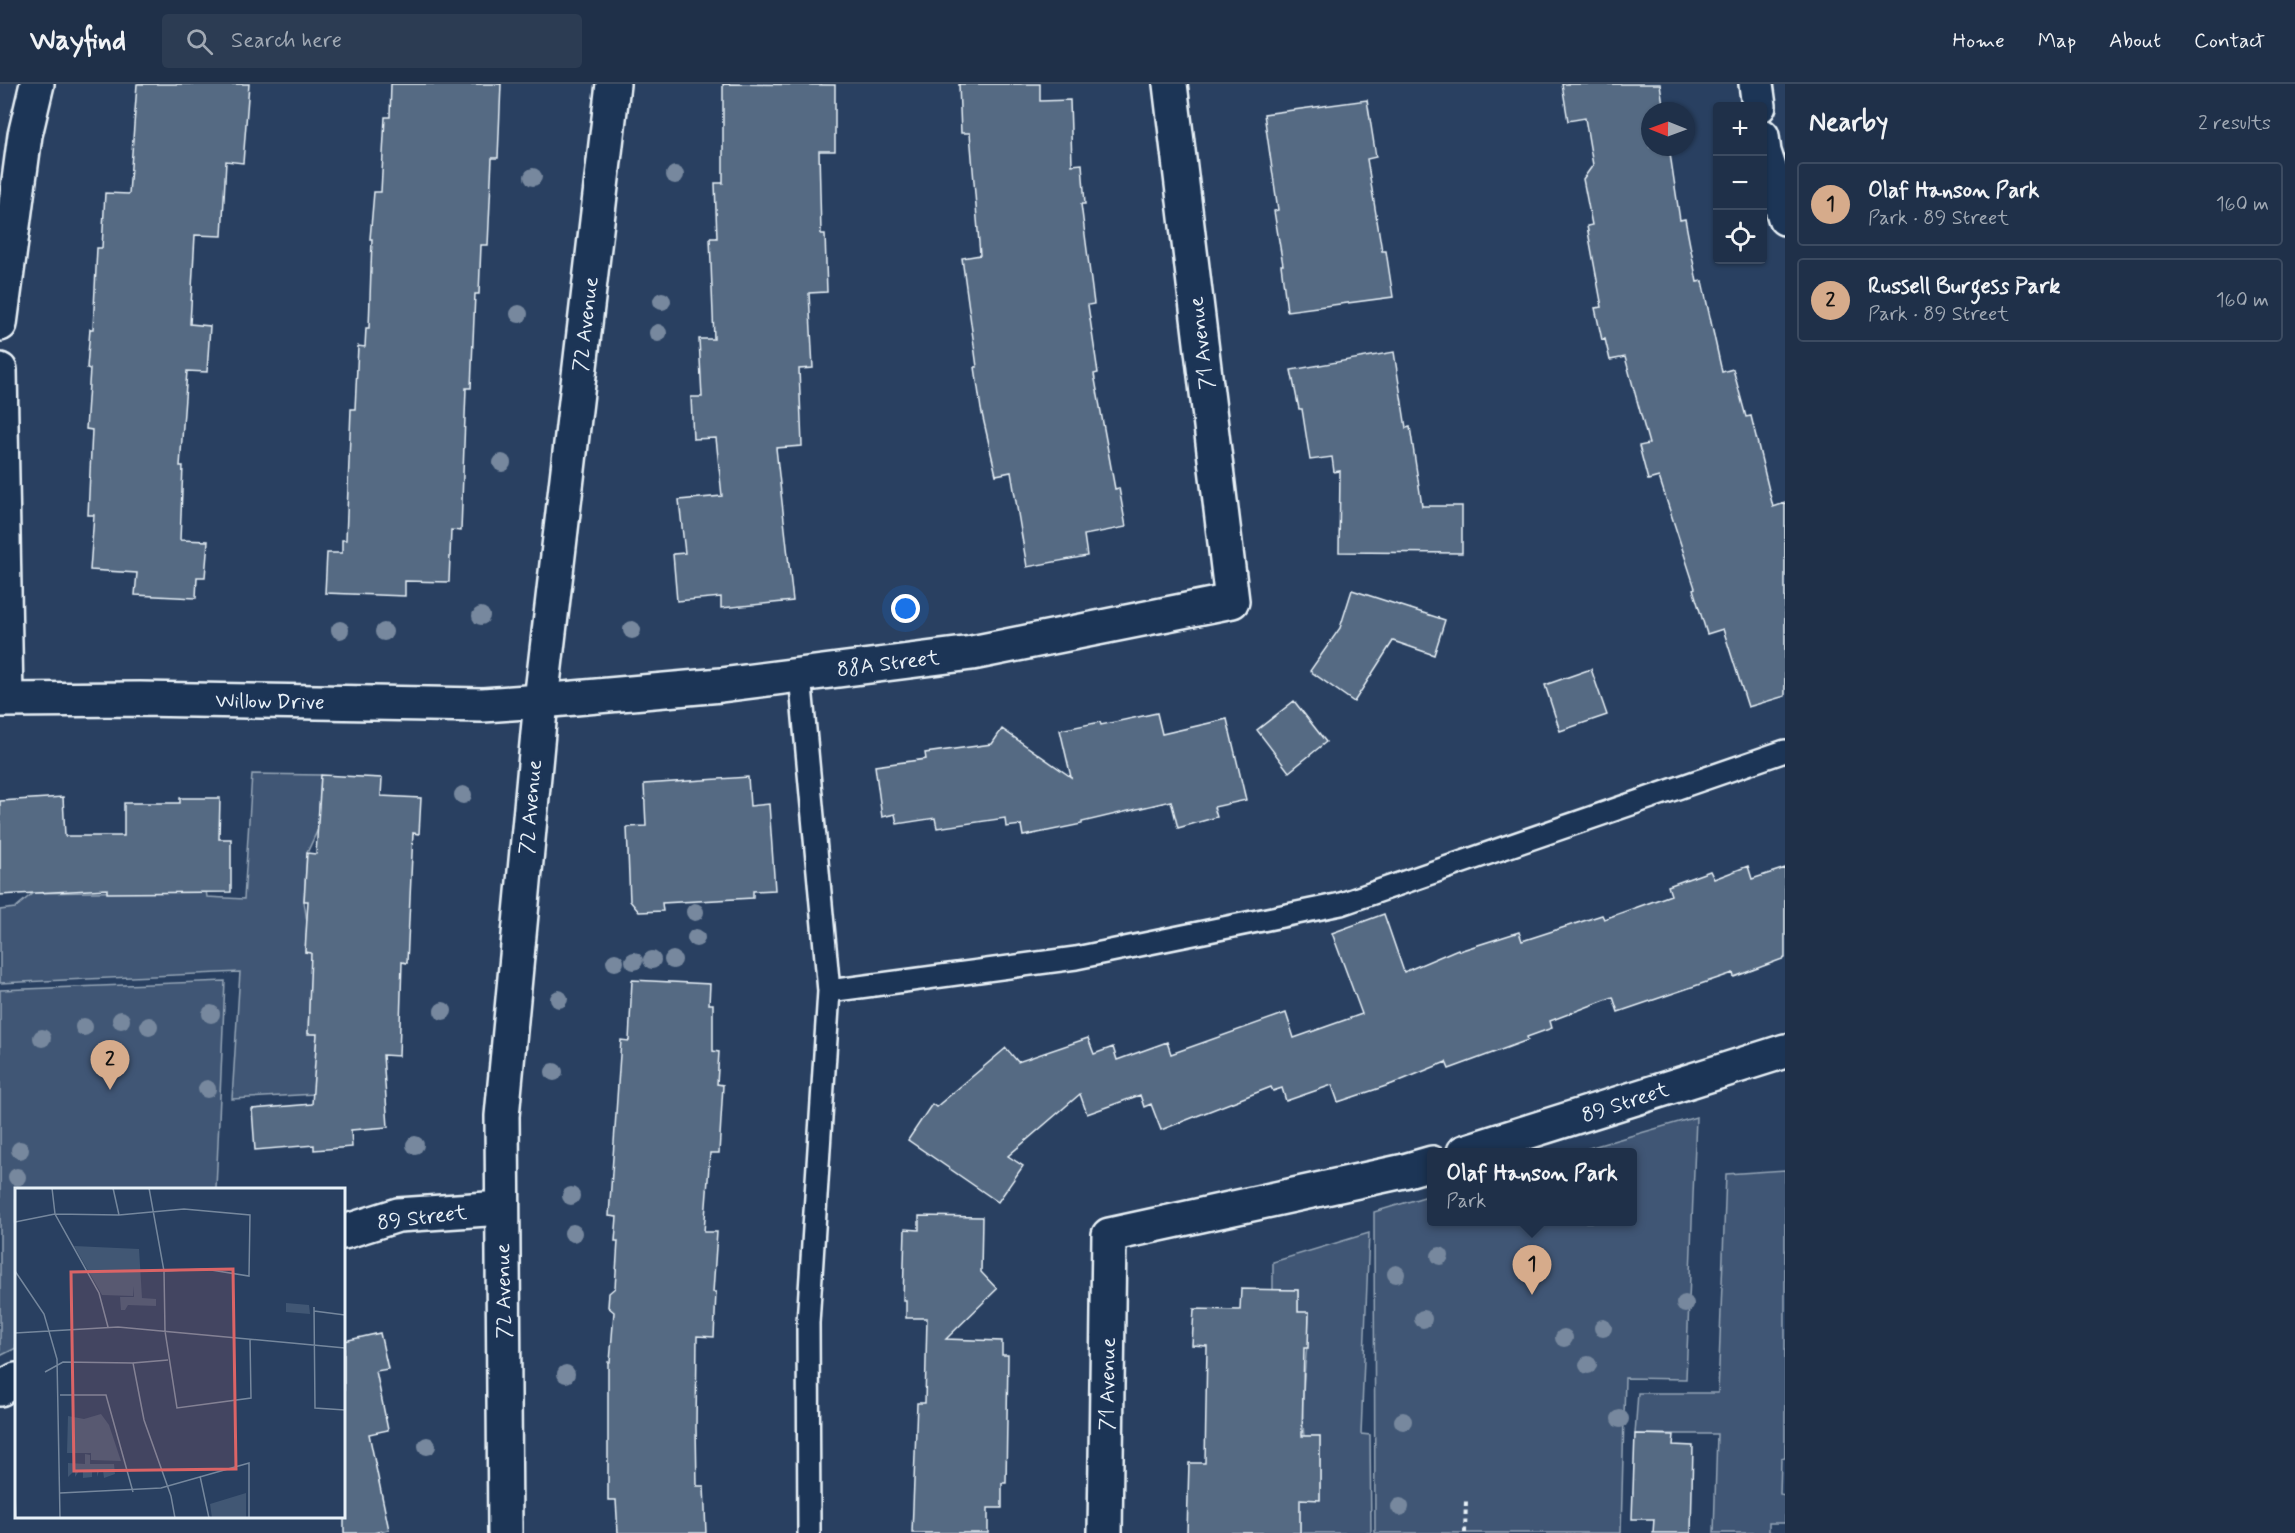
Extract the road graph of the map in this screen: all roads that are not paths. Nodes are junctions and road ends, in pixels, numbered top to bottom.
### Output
1 (37, 84) edge
2 (613, 84) edge
3 (1170, 84) edge
4 (1756, 84) edge
5 (1758, 102) edge
6 (1765, 156) edge
7 (1785, 218) edge
8 (0, 324) edge
9 (0, 370) edge
10 (1232, 601) joint
11 (800, 675) junction
12 (3, 699) edge
13 (541, 701) junction
14 (1785, 751) edge
15 (829, 991) junction
16 (1785, 1051) edge
17 (1477, 1148) edge
18 (1427, 1164) edge
19 (502, 1208) junction
20 (345, 1232) edge
21 (15, 1381) edge
22 (0, 1389) edge
23 (505, 1533) edge
24 (809, 1533) edge
25 (1105, 1533) edge

1 - 8 street
2 - 13 street, 72 Avenue
3 - 10 street, 71 Avenue
4 - 5 street
6 - 7 street
9 - 12 street
10 - 11 street, 88A Street
11 - 13 street, 88A Street
11 - 15 lane
12 - 13 street, Willow Drive
13 - 19 street, 72 Avenue
14 - 15 lane
15 - 24 lane
16 - 17 street, 89 Street
18 - 25 street, 71 Avenue
19 - 20 street, 89 Street
19 - 23 street, 72 Avenue
21 - 22 street

